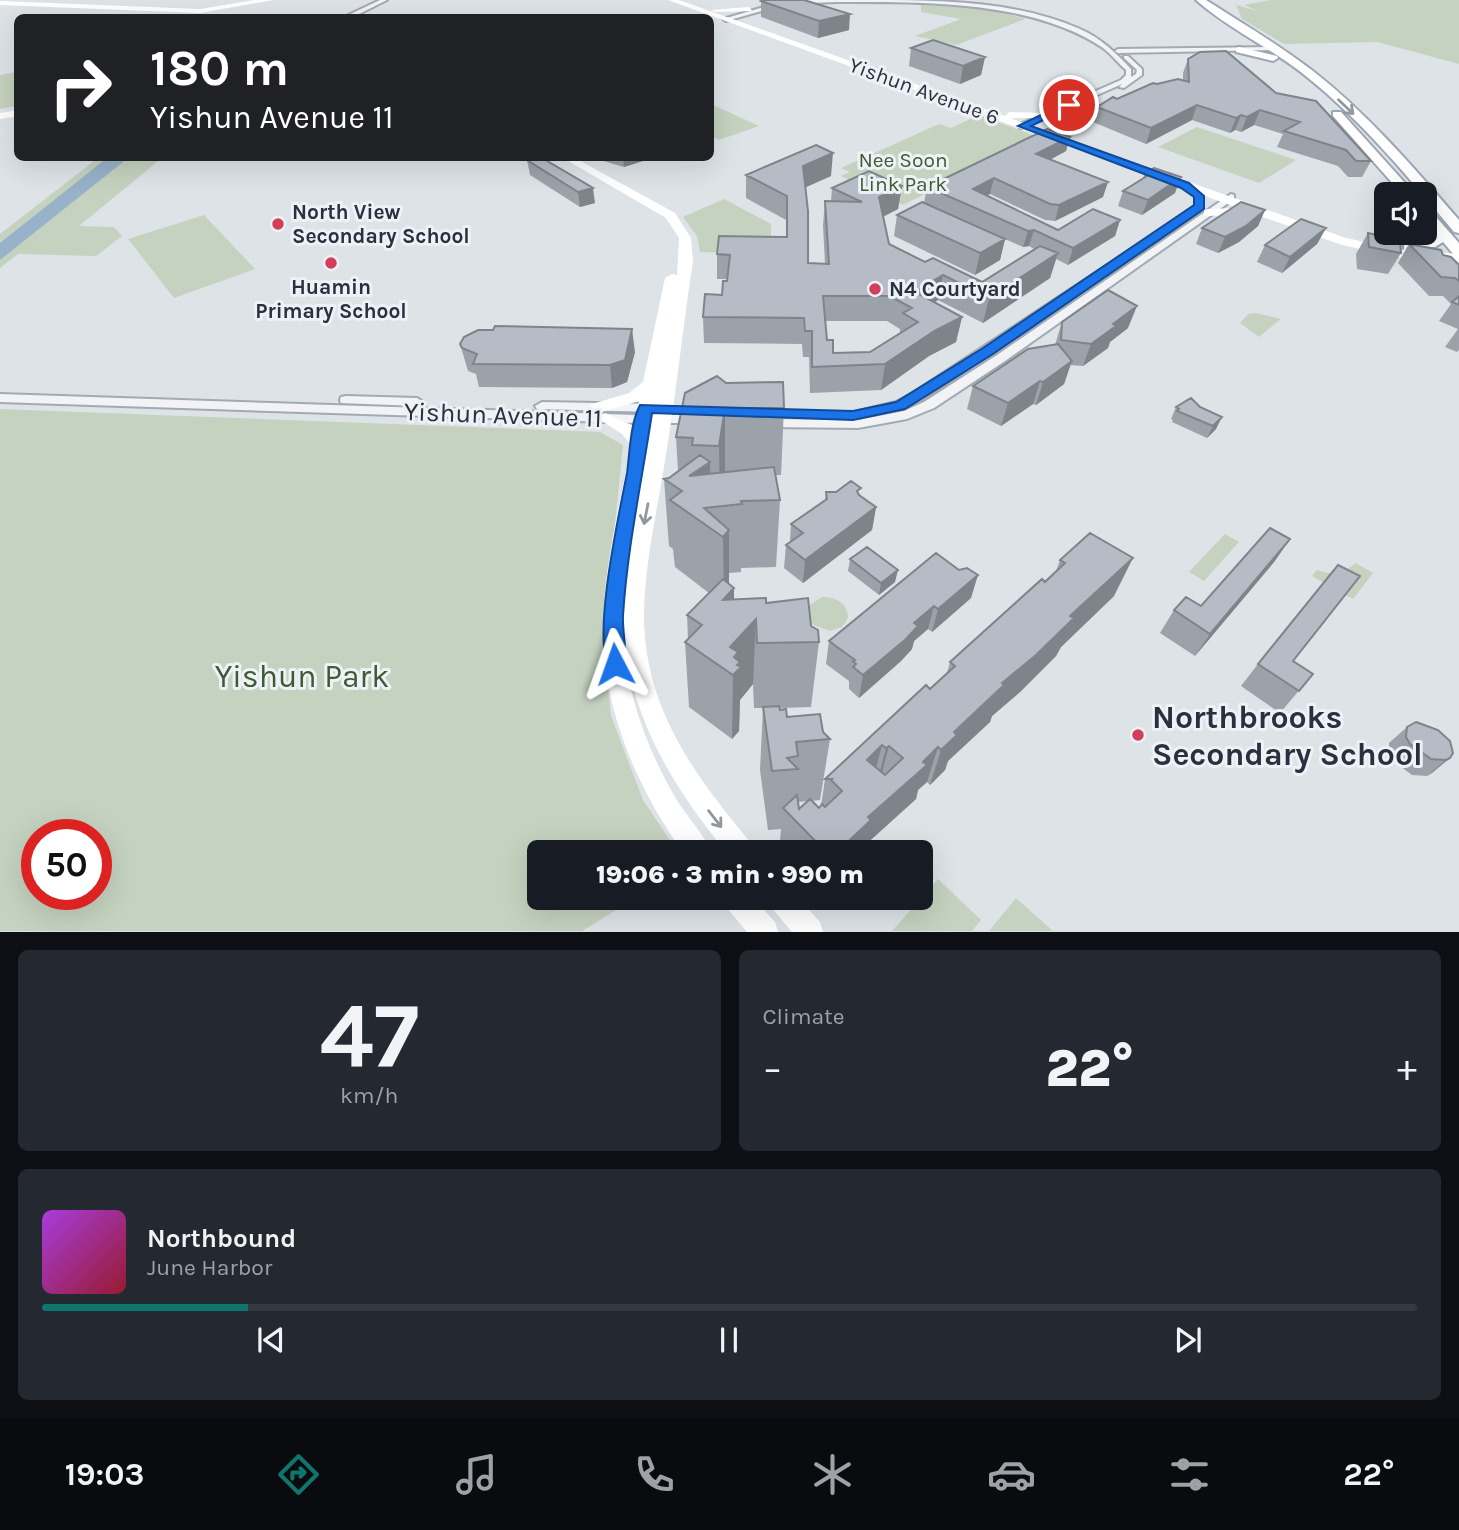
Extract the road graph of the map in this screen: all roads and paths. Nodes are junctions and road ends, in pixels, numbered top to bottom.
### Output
1 (260, 0) edge
2 (270, 0) edge
3 (384, 0) edge
4 (672, 0) edge
5 (684, 0) edge
6 (788, 0) edge
7 (950, 0) edge
8 (1189, 0) edge
9 (1200, 0) edge
10 (1214, 0) edge
11 (902, 1) edge
12 (0, 2) edge
13 (102, 4) edge
14 (123, 8) junction
15 (709, 9) junction
16 (753, 10) junction
17 (354, 14) edge
18 (727, 17) junction
19 (1226, 17) junction
20 (753, 24) junction
21 (1105, 38) junction
22 (1245, 38) junction
23 (1234, 48) junction
24 (1144, 49) junction
25 (1113, 50) junction
26 (1267, 50) junction
27 (1131, 61) junction
28 (948, 94) junction
29 (961, 104) junction
30 (995, 111) junction
31 (1046, 115) junction
32 (1060, 116) junction
33 (1029, 126) junction
34 (1063, 137) junction
35 (568, 161) edge
36 (1398, 182) edge
37 (1185, 185) junction
38 (1224, 197) junction
39 (1204, 210) junction
40 (1263, 214) junction
41 (1186, 222) junction
42 (1437, 226) edge
43 (1459, 229) edge
44 (1441, 230) junction
45 (1412, 252) junction
46 (1459, 252) edge
47 (1459, 258) edge
48 (1459, 271) edge
49 (660, 382) junction
50 (0, 390) edge
51 (0, 398) edge
52 (457, 407) junction
53 (700, 410) junction
54 (602, 413) junction
55 (664, 413) junction
56 (761, 413) edge
57 (644, 414) junction
58 (746, 421) edge
59 (649, 446) junction
60 (690, 840) edge
61 (733, 840) edge
62 (746, 910) edge
63 (791, 910) edge
64 (765, 932) edge
65 (810, 932) edge

1 - 14 main road
2 - 14 main road
3 - 17 street
4 - 18 main road, Yishun Avenue 6
5 - 15 main road, Yishun Avenue 6
6 - 16 street
7 - 21 street
8 - 22 main road
9 - 19 main road
10 - 19 main road
11 - 16 street
11 - 25 street
12 - 13 main road
12 - 13 main road
13 - 14 main road
15 - 16 main road
15 - 18 main road, Yishun Avenue 6
16 - 18 street
16 - 20 main road
18 - 20 main road, Yishun Avenue 6
18 - 29 main road, Yishun Avenue 6
19 - 26 main road
20 - 28 main road, Yishun Avenue 6
21 - 24 street
21 - 25 street
22 - 23 main road
22 - 26 main road
23 - 24 street
23 - 24 street
23 - 26 main road
23 - 26 street
24 - 25 street
24 - 27 street
25 - 27 street
25 - 31 street
26 - 36 main road
26 -> 43 main road
27 - 32 street
28 - 29 main road
28 - 30 main road, Yishun Avenue 6
29 - 33 main road, Yishun Avenue 6
30 - 31 main road
30 - 33 main road, Yishun Avenue 6
31 - 33 street
32 - 33 street
32 - 34 main road
33 - 34 main road, Yishun Avenue 6
33 - 37 main road, Yishun Avenue 6
34 - 38 main road, Yishun Avenue 6
35 - 49 main road
37 - 38 main road, Yishun Avenue 6
37 - 39 main road
38 - 39 street
38 - 40 main road, Yishun Avenue 6
38 - 45 main road, Yishun Avenue 6
39 - 40 main road
39 - 41 street
40 - 45 main road, Yishun Avenue 6
41 - 56 street
41 - 58 street
42 - 44 main road
44 - 45 main road
44 - 46 main road
45 - 46 main road, Yishun Avenue 6
45 - 47 main road, Yishun Avenue 6
45 - 48 main road
49 - 53 main road
49 - 54 main road
49 - 55 main road
49 - 57 main road
50 - 52 street, Yishun Avenue 11
51 - 52 street, Yishun Avenue 11
52 - 54 street, Yishun Avenue 11
53 - 55 street, Yishun Avenue 11
53 - 59 main road
54 - 57 street, Yishun Avenue 11
54 - 59 main road
55 - 57 street, Yishun Avenue 11
55 - 59 main road
57 - 59 main road
59 - 60 main road
59 -> 61 main road
62 - 64 main road
63 - 65 main road

